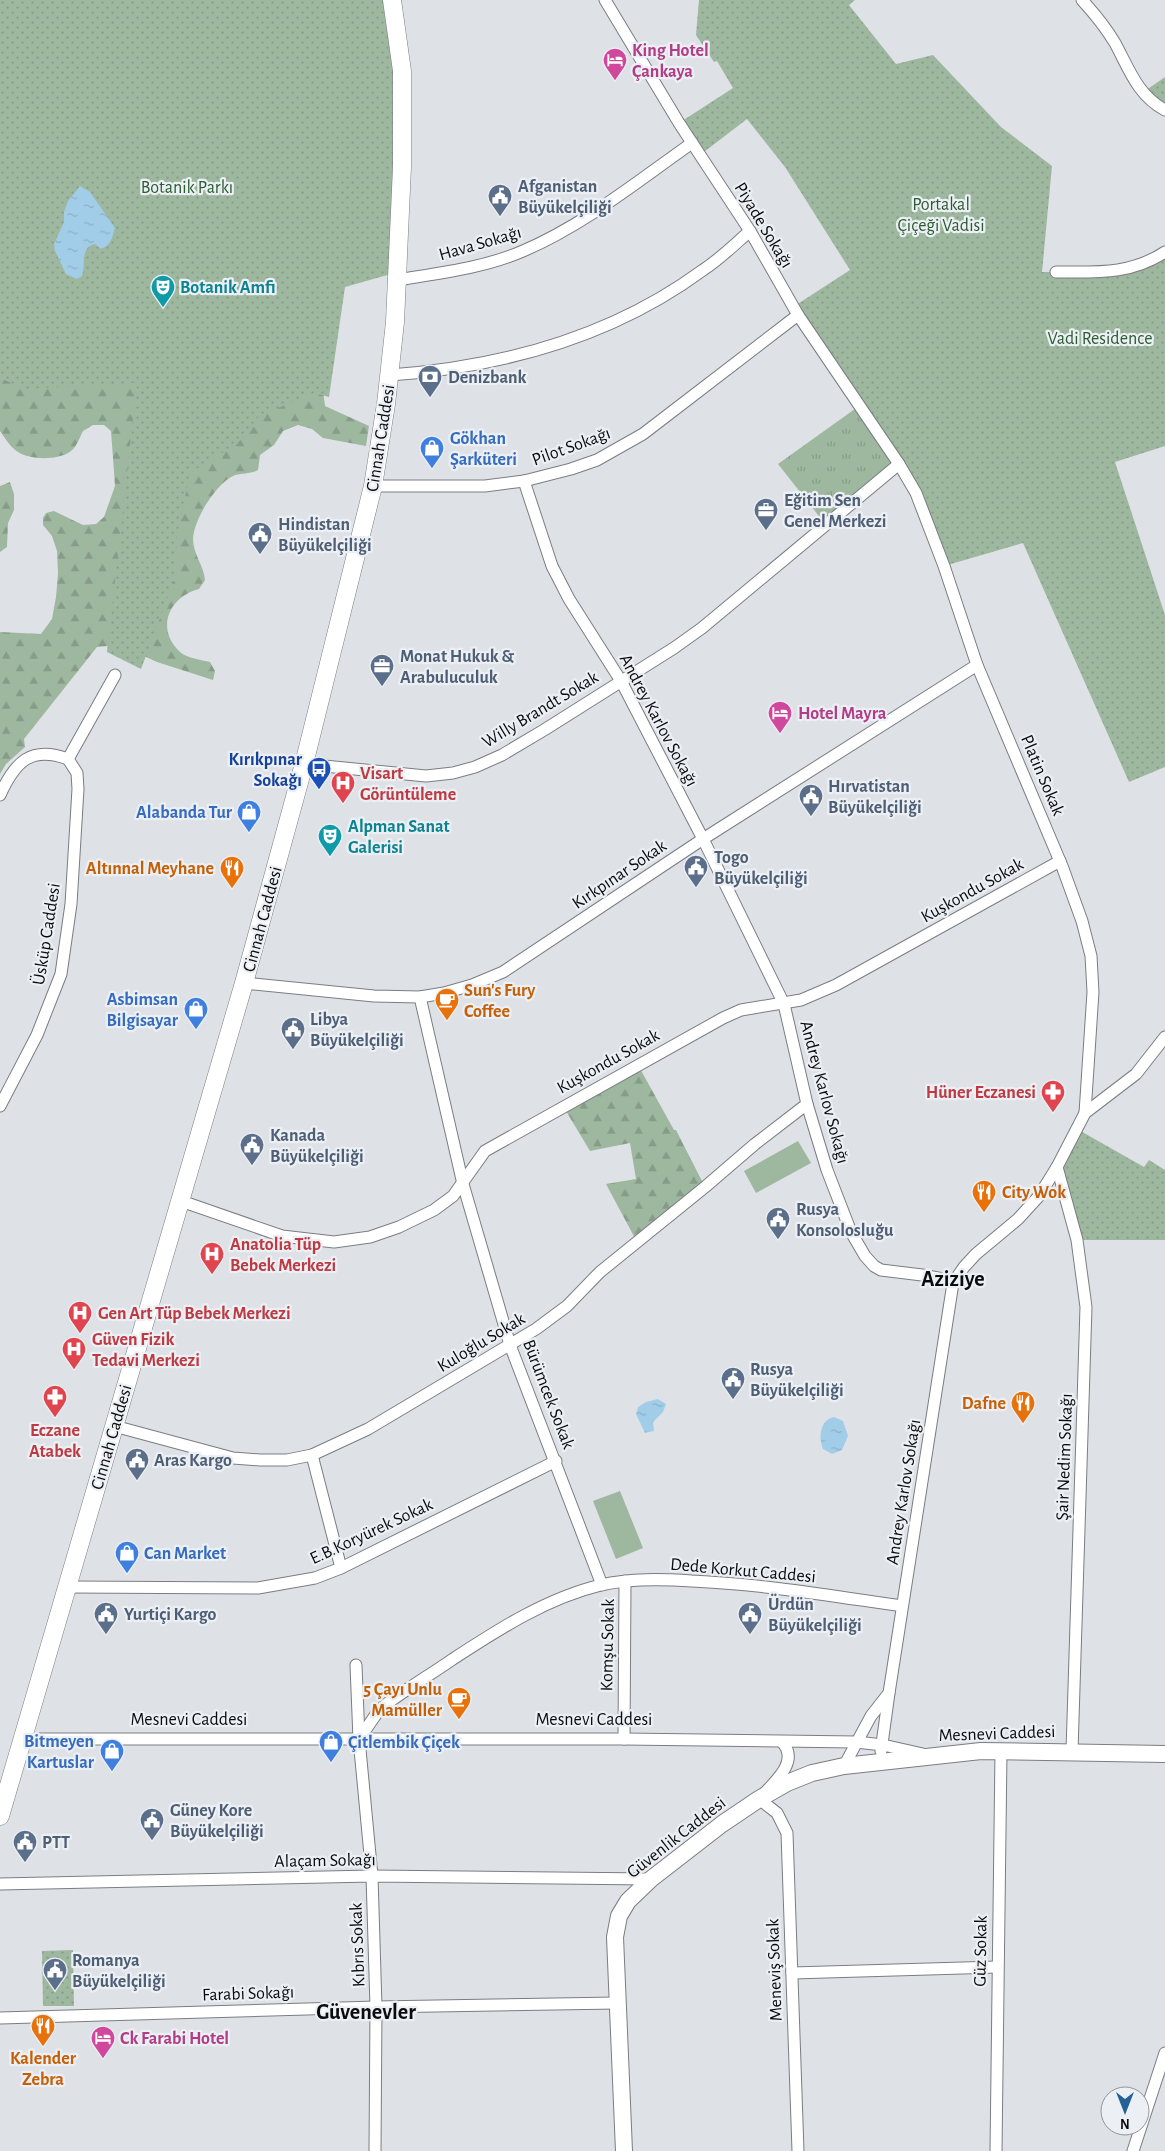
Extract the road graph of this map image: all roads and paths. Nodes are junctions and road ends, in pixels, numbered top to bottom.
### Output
1 (392, 0) edge
2 (606, 0) edge
3 (1082, 0) edge
4 (1165, 110) edge
5 (692, 143) junction
6 (750, 231) junction
7 (1165, 252) edge
8 (1056, 272) dead end
9 (397, 280) junction
10 (798, 315) junction
11 (390, 375) junction
12 (899, 464) junction
13 (524, 482) junction
14 (373, 486) junction
15 (977, 664) junction
16 (115, 675) dead end
17 (621, 681) junction
18 (68, 759) junction
19 (304, 764) junction
20 (0, 795) edge
21 (703, 839) junction
22 (1060, 861) junction
23 (244, 983) junction
24 (420, 998) junction
25 (784, 1004) junction
26 (1165, 1037) edge
27 (807, 1104) junction
28 (0, 1106) edge
29 (1085, 1113) junction
30 (1057, 1167) junction
31 (463, 1184) junction
32 (181, 1201) junction
33 (954, 1283) junction
34 (510, 1345) junction
35 (114, 1426) junction
36 (312, 1455) junction
37 (556, 1461) junction
38 (340, 1568) junction
39 (625, 1581) junction
40 (602, 1585) junction
41 (68, 1587) junction
42 (902, 1606) junction
43 (356, 1665) dead end
44 (888, 1693) junction
45 (22, 1739) junction
46 (359, 1739) junction
47 (624, 1739) junction
48 (782, 1742) junction
49 (856, 1742) junction
50 (883, 1745) junction
51 (1001, 1750) junction
52 (1072, 1751) junction
53 (1165, 1754) edge
54 (932, 1756) junction
55 (878, 1762) junction
56 (844, 1766) junction
57 (759, 1799) junction
58 (0, 1816) edge
59 (372, 1876) junction
60 (651, 1879) junction
61 (0, 1884) edge
62 (997, 1967) junction
63 (792, 1973) junction
64 (617, 2003) junction
65 (376, 2007) junction
66 (0, 2018) edge
67 (1165, 2053) edge
68 (374, 2151) edge
69 (624, 2151) edge
70 (798, 2151) edge
71 (996, 2151) edge
72 (1133, 2151) edge

1 - 9 main road, Cinnah Caddesi
2 - 5 street, Piyade Sokağı
3 - 4 street
5 - 6 street, Piyade Sokağı
5 - 9 street, Hava Sokağı
6 - 10 street, Piyade Sokağı
6 - 11 street
7 - 8 street
9 - 11 main road, Cinnah Caddesi
10 - 12 street, Piyade Sokağı
10 - 13 street, Pilot Sokağı
11 - 14 main road, Cinnah Caddesi
12 - 15 street, Platin Sokak
12 - 17 street, Willy Brandt Sokak
13 - 14 street, Pilot Sokağı
13 - 17 street, Andrey Karlov Sokağı
14 - 19 main road, Cinnah Caddesi
15 - 21 street, Kırkpınar Sokak
15 - 22 street, Platin Sokak
16 - 18 street
17 - 19 street, Willy Brandt Sokak
17 - 21 street, Andrey Karlov Sokağı
18 - 20 street
18 - 28 street, Üsküp Caddesi
19 - 23 main road, Cinnah Caddesi
21 - 24 street, Kırkpınar Sokak
21 - 25 street, Andrey Karlov Sokağı
22 - 25 street, Kuşkondu Sokak
22 - 29 street, Platin Sokak
23 - 24 street, Kırkpınar Sokak
23 - 32 main road, Cinnah Caddesi
24 - 31 street, Bürümcek Sokak
25 - 27 street, Andrey Karlov Sokağı
25 - 31 street, Kuşkondu Sokak
26 - 29 street
27 - 33 street, Andrey Karlov Sokağı
27 - 34 street, Kuloğlu Sokak
29 - 30 street
30 - 33 street
30 - 52 street, Şair Nedim Sokağı
31 - 32 street, Kuşkondu Sokak
31 - 34 street, Bürümcek Sokak
32 - 35 main road, Cinnah Caddesi
33 - 42 street, Andrey Karlov Sokağı
34 - 36 street, Kuloğlu Sokak
34 - 37 street, Bürümcek Sokak
35 - 36 street, Kuloğlu Sokak
35 - 41 main road, Cinnah Caddesi
36 - 38 street
37 - 38 street, E.B.Koryürek Sokak
37 - 40 street, Bürümcek Sokak
38 - 41 street, E.B.Koryürek Sokak
39 - 40 street, Dede Korkut Caddesi
39 - 42 street, Dede Korkut Caddesi
39 - 47 street, Komşu Sokak
40 - 46 street, Dede Korkut Caddesi
41 - 45 main road, Cinnah Caddesi
42 - 44 street, Andrey Karlov Sokağı
43 - 46 street, Kıbrıs Sokak
44 - 49 street, Andrey Karlov Sokağı
44 - 50 street, Andrey Karlov Sokağı
45 - 46 street, Mesnevi Caddesi
45 - 58 main road, Cinnah Caddesi
46 - 47 street, Mesnevi Caddesi
46 - 59 street, Kıbrıs Sokak
47 - 48 street, Mesnevi Caddesi
48 - 49 street, Mesnevi Caddesi
48 - 57 street
49 - 50 street, Mesnevi Caddesi
49 - 56 street, Andrey Karlov Sokağı
50 - 54 street, Mesnevi Caddesi
50 - 55 street, Andrey Karlov Sokağı
51 - 52 main road, Mesnevi Caddesi
51 - 54 main road, Mesnevi Caddesi
51 - 62 street, Güz Sokak
52 - 53 main road, Mesnevi Caddesi
54 - 55 main road, Güvenlik Caddesi
55 - 56 main road, Güvenlik Caddesi
56 - 57 main road, Güvenlik Caddesi
57 - 60 main road, Güvenlik Caddesi
57 - 63 street, Meneviş Sokak
59 - 60 street, Alaçam Sokağı
59 - 61 street, Alaçam Sokağı
59 - 65 street, Kıbrıs Sokak
60 - 64 main road, Güvenlik Caddesi
62 - 63 street
62 - 71 street, Güz Sokak
63 - 70 street, Meneviş Sokak
64 - 65 street, Farabi Sokağı
64 - 69 main road, Güvenlik Caddesi
65 - 66 street, Farabi Sokağı
65 - 68 street, Kıbrıs Sokak
67 - 72 street

